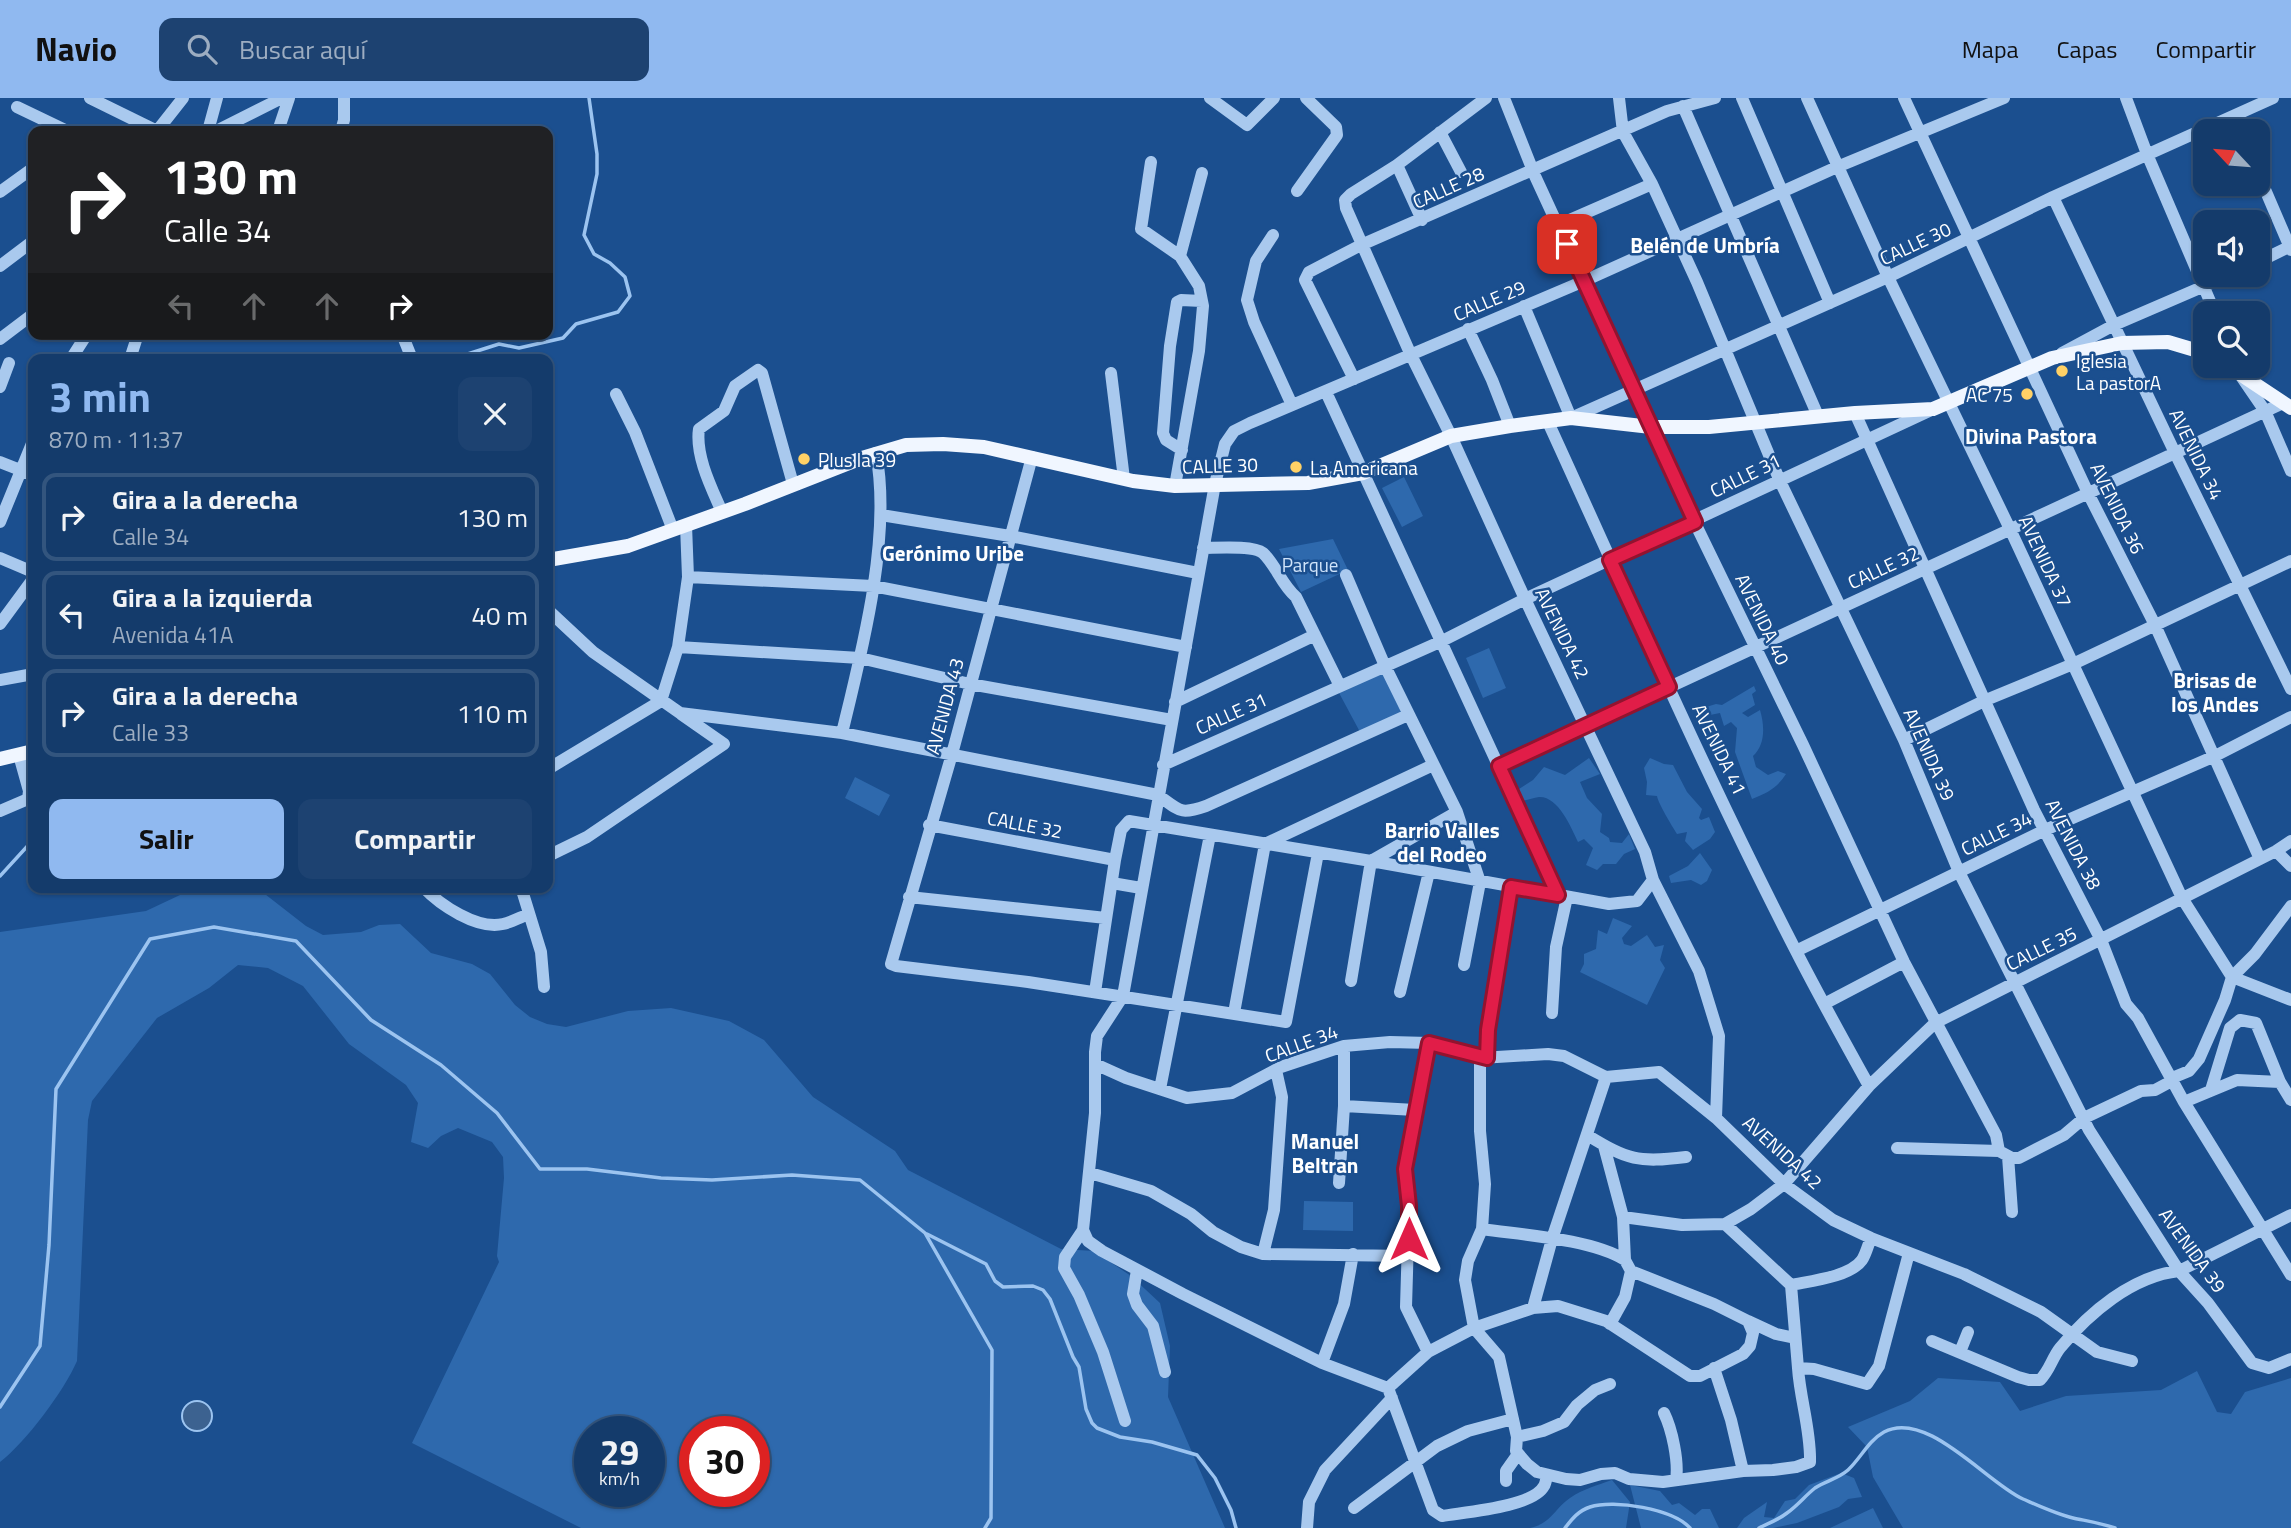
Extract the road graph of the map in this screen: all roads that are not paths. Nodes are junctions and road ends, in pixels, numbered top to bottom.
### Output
1 (90, 98) edge
2 (183, 98) edge
3 (217, 98) edge
4 (282, 98) edge
5 (289, 98) edge
6 (344, 98) edge
7 (1210, 98) edge
8 (1274, 98) edge
9 (1306, 98) edge
10 (1486, 98) edge
11 (1504, 98) edge
12 (1619, 98) edge
13 (1715, 98) edge
14 (1742, 98) edge
15 (1807, 98) edge
16 (1904, 98) edge
17 (2004, 98) edge
18 (2126, 98) edge
19 (2273, 98) edge
20 (115, 103) edge
21 (1683, 106) junction
22 (17, 107) dead end
23 (2233, 118) joint
24 (57, 126) edge
25 (145, 126) edge
26 (154, 126) edge
27 (216, 126) edge
28 (222, 126) edge
29 (280, 126) edge
30 (342, 126) edge
31 (1623, 132) junction
32 (1920, 132) junction
33 (1437, 134) junction
34 (2147, 155) junction
35 (1151, 162) dead end
36 (1397, 165) junction
37 (1837, 167) junction
38 (1533, 171) junction
39 (28, 172) edge
40 (1461, 172) dead end
41 (1202, 173) dead end
42 (1652, 184) junction
43 (1297, 191) dead end
44 (0, 192) edge
45 (1781, 193) junction
46 (2268, 196) edge
47 (2053, 197) junction
48 (1732, 215) junction
49 (1422, 220) junction
50 (1558, 225) junction
51 (1273, 235) dead end
52 (1968, 239) junction
53 (1677, 240) junction
54 (28, 245) edge
55 (1361, 245) junction
56 (2290, 247) edge
57 (1180, 256) junction
58 (2270, 256) edge
59 (2193, 262) edge
60 (0, 266) edge
61 (1888, 277) junction
62 (1584, 281) junction
63 (2204, 287) joint
64 (1202, 301) junction
65 (2210, 301) edge
66 (1830, 303) junction
67 (1524, 306) junction
68 (28, 318) edge
69 (1780, 325) junction
70 (2114, 325) junction
71 (1468, 329) junction
72 (0, 339) edge
73 (2122, 343) junction
74 (1724, 350) junction
75 (2193, 350) edge
76 (1410, 353) junction
77 (2052, 358) junction
78 (9, 363) dead end
79 (2029, 367) junction
80 (1111, 373) dead end
81 (2241, 378) edge
82 (2248, 378) edge
83 (1354, 379) junction
84 (0, 387) edge
85 (1634, 389) junction
86 (1326, 392) junction
87 (617, 394) dead end
88 (1949, 402) junction
89 (1292, 405) junction
90 (2287, 405) edge
91 (1933, 409) junction
92 (2265, 411) junction
93 (1855, 413) junction
94 (1818, 416) junction
95 (1571, 418) junction
96 (1548, 422) junction
97 (1755, 424) junction
98 (1510, 426) junction
99 (1651, 427) junction
100 (1451, 436) junction
101 (1866, 440) junction
102 (1182, 450) junction
103 (876, 453) junction
104 (2175, 453) junction
105 (1032, 457) junction
106 (0, 462) edge
107 (2291, 471) edge
108 (28, 473) edge
109 (1363, 473) junction
110 (1124, 479) junction
111 (1779, 479) junction
112 (793, 484) junction
113 (1214, 484) junction
114 (1175, 486) junction
115 (2088, 493) junction
116 (722, 512) junction
117 (881, 515) junction
118 (0, 522) edge
119 (1695, 522) junction
120 (679, 528) junction
121 (2010, 529) junction
122 (1010, 536) junction
123 (1203, 548) junction
124 (0, 558) edge
125 (553, 560) edge
126 (1610, 560) junction
127 (2291, 561) edge
128 (1926, 568) junction
129 (28, 570) edge
130 (1198, 573) junction
131 (1346, 575) dead end
132 (688, 577) junction
133 (2240, 585) junction
134 (28, 586) edge
135 (873, 586) junction
136 (1525, 599) junction
137 (1840, 608) junction
138 (991, 609) junction
139 (553, 617) edge
140 (0, 624) edge
141 (2155, 625) junction
142 (1315, 635) junction
143 (1442, 641) junction
144 (677, 647) junction
145 (1186, 647) junction
146 (1754, 648) junction
147 (860, 658) junction
148 (2073, 664) junction
149 (1385, 666) junction
150 (28, 675) edge
151 (0, 680) edge
152 (970, 684) junction
153 (1340, 686) junction
154 (1669, 687) junction
155 (2291, 689) edge
156 (1986, 700) junction
157 (661, 701) junction
158 (1175, 702) junction
159 (680, 713) junction
160 (1408, 715) junction
161 (2291, 717) edge
162 (1172, 720) junction
163 (1586, 725) junction
164 (842, 733) junction
165 (1904, 740) junction
166 (26, 753) edge
167 (952, 754) junction
168 (2214, 756) junction
169 (0, 759) edge
170 (1163, 765) junction
171 (1433, 765) junction
172 (553, 766) edge
173 (1499, 766) junction
174 (28, 778) edge
175 (2133, 792) junction
176 (1158, 795) junction
177 (28, 799) edge
178 (0, 811) edge
179 (1457, 812) junction
180 (929, 825) junction
181 (1153, 825) junction
182 (2045, 830) junction
183 (1210, 835) junction
184 (2291, 841) edge
185 (1265, 844) junction
186 (2276, 851) junction
187 (1318, 853) junction
188 (553, 854) edge
189 (2260, 859) junction
190 (1115, 860) junction
191 (1371, 861) junction
192 (2291, 866) edge
193 (1429, 872) junction
194 (1959, 872) junction
195 (1653, 880) junction
196 (1480, 882) junction
197 (1112, 883) junction
198 (1511, 887) junction
199 (1141, 888) junction
200 (428, 893) edge
201 (523, 893) edge
202 (1562, 896) junction
203 (909, 897) junction
204 (2182, 898) junction
205 (2291, 906) edge
206 (1880, 910) junction
207 (529, 914) junction
208 (1106, 918) junction
209 (2101, 940) junction
210 (1796, 951) junction
211 (1904, 962) junction
212 (891, 964) joint
213 (1464, 965) dead end
214 (2232, 977) junction
215 (1351, 981) dead end
216 (2016, 982) junction
217 (544, 987) dead end
218 (1095, 992) junction
219 (1400, 992) dead end
220 (1123, 996) junction
221 (2291, 1000) edge
222 (1177, 1004) junction
223 (1824, 1004) junction
224 (1234, 1013) junction
225 (1552, 1013) dead end
226 (1934, 1023) junction
227 (1429, 1043) junction
228 (1344, 1046) junction
229 (1483, 1058) junction
230 (1095, 1064) junction
231 (1276, 1070) junction
232 (1606, 1077) junction
233 (2172, 1078) junction
234 (2280, 1082) junction
235 (1869, 1086) junction
236 (1160, 1089) junction
237 (2211, 1090) junction
238 (2291, 1100) edge
239 (2184, 1102) junction
240 (1344, 1106) junction
241 (1415, 1110) junction
242 (1716, 1118) junction
243 (2084, 1118) junction
244 (1587, 1135) junction
245 (1604, 1146) junction
246 (1897, 1149) dead end
247 (2004, 1153) junction
248 (1686, 1157) dead end
249 (1090, 1174) junction
250 (1339, 1183) dead end
251 (1784, 1184) junction
252 (2012, 1212) dead end
253 (2291, 1215) edge
254 (1623, 1217) junction
255 (1725, 1224) junction
256 (1482, 1229) junction
257 (2263, 1229) junction
258 (1083, 1230) junction
259 (1871, 1238) junction
260 (1552, 1239) junction
261 (1909, 1253) junction
262 (1263, 1254) junction
263 (1353, 1254) junction
264 (1407, 1256) junction
265 (1628, 1266) junction
266 (1137, 1270) junction
267 (2179, 1270) junction
268 (2291, 1275) edge
269 (1791, 1285) junction
270 (1533, 1308) junction
271 (1748, 1321) junction
272 (1610, 1324) junction
273 (1474, 1328) junction
274 (1968, 1332) dead end
275 (2073, 1336) junction
276 (1795, 1338) junction
277 (1933, 1341) dead end
278 (1429, 1352) junction
279 (1960, 1352) junction
280 (2291, 1359) edge
281 (2132, 1360) dead end
282 (1322, 1363) junction
283 (1714, 1368) junction
284 (1798, 1368) junction
285 (1165, 1372) dead end
286 (1610, 1384) dead end
287 (1390, 1393) junction
288 (1664, 1413) dead end
289 (1513, 1419) junction
290 (1125, 1421) dead end
291 (1517, 1437) junction
292 (1518, 1454) junction
293 (1416, 1462) junction
294 (1743, 1471) junction
295 (1547, 1475) junction
296 (1676, 1480) junction
297 (1506, 1481) dead end
298 (1354, 1508) dead end
299 (1307, 1528) edge

1 - 20 street
2 - 26 street
3 - 27 street
4 - 28 street
5 - 29 street
6 - 30 street
7 - 8 street
9 - 43 street
10 - 33 street
11 - 38 street, AVENIDA 40
12 - 31 street
13 - 21 street, CALLE 28
14 - 45 street
15 - 37 street, AVENIDA 37
16 - 32 street, AVENIDA 36
17 - 32 street, CALLE 29
18 - 34 street
19 - 23 street, CALLE 30
20 - 25 street
21 - 31 street, CALLE 28
21 - 48 street
22 - 24 street
23 - 34 street, CALLE 30
31 - 38 street, CALLE 28
31 - 42 street, AVENIDA 39
32 - 37 street, CALLE 29
32 - 52 street, AVENIDA 36
33 - 36 street
33 - 40 street
34 - 47 street, CALLE 30
34 - 59 street
35 - 57 street
36 - 49 street
36 - 55 street
37 - 45 street, CALLE 29
37 - 61 street, AVENIDA 37
38 - 49 street, CALLE 28
38 - 50 street, AVENIDA 40
39 - 44 street
41 - 57 street
42 - 50 street
42 - 53 street, AVENIDA 39
45 - 48 street, CALLE 29
45 - 66 street
46 - 56 street
47 - 52 street, CALLE 30
47 - 70 street, AVENIDA 34
48 - 53 street, CALLE 29
48 - 69 street
49 - 55 street, CALLE 28
50 - 62 street, AVENIDA 40
51 - 89 street
52 - 61 street, CALLE 30
52 - 79 street, AVENIDA 36
53 - 62 street, CALLE 29
53 - 74 street, AVENIDA 39
54 - 60 street
55 - 76 street
55 - 83 street, CALLE 28
56 - 58 street
57 - 64 street
61 - 66 street, CALLE 30
61 - 88 street, AVENIDA 37
62 - 67 street, CALLE 29
62 - 85 street, AVENIDA 40
63 - 65 street
63 - 70 street, CALLE 31
64 - 102 street
64 - 102 street
66 - 69 street, CALLE 30
67 - 71 street, CALLE 29
67 - 95 street
68 - 72 street
69 - 74 street, CALLE 30
69 - 94 street
70 - 73 street, AVENIDA 34
70 - 77 street, CALLE 31
71 - 76 street, CALLE 29
71 - 98 street
73 - 75 main road
73 - 77 main road
73 - 104 street, AVENIDA 34
74 - 85 street, CALLE 30
74 - 97 street, AVENIDA 39
76 - 83 street, CALLE 29
76 - 100 street
77 - 79 main road, CALLE 31
78 - 84 street
79 - 88 main road, CALLE 31
79 - 115 street, AVENIDA 36
80 - 110 street
81 - 92 street
82 - 90 main road, CALLE 32
83 - 86 street, CALLE 29
85 - 95 street, CALLE 30
85 - 99 street, AVENIDA 40
86 - 89 street, CALLE 29
86 - 109 street
87 - 120 street
88 - 91 main road, CALLE 31
88 - 121 street, AVENIDA 37
89 - 113 street, CALLE 29
90 - 92 street, CALLE 32
91 - 93 main road, CALLE 30
91 - 101 street, CALLE 31
92 - 104 street, CALLE 32
92 - 107 street
93 - 94 main road, CALLE 30
93 - 101 street, AVENIDA 38
94 - 97 main road, CALLE 30
95 - 96 main road, CALLE 30
95 - 99 main road, CALLE 30
96 - 98 main road, CALLE 30
96 - 126 street, AVENIDA 41
97 - 99 main road, CALLE 30
97 - 111 street, AVENIDA 39
98 - 100 main road, CALLE 30
99 - 119 street, AVENIDA 40
100 - 109 main road, CALLE 30
100 - 136 street, AVENIDA 42
101 - 111 street, CALLE 31
101 - 128 street, AVENIDA 38
102 - 114 street
103 - 105 main road, CALLE 30
103 - 112 main road, CALLE 30
103 - 117 street
104 - 115 street, CALLE 32
104 - 133 street, AVENIDA 34
105 - 110 main road, CALLE 30
105 - 122 street, AVENIDA 43
106 - 108 street
108 - 118 street
109 - 113 main road, CALLE 30
109 - 143 street
110 - 114 main road, CALLE 30
111 - 119 street, CALLE 31
111 - 137 street, AVENIDA 39
112 - 116 main road, CALLE 30
112 - 116 street
113 - 114 main road, CALLE 30
113 - 123 street, CALLE 29
115 - 121 street, CALLE 32
115 - 141 street, AVENIDA 36
116 - 120 main road, CALLE 30
117 - 122 street
117 - 135 street
119 - 126 street, CALLE 31
119 - 146 street, AVENIDA 40
120 - 125 main road, CALLE 30
120 - 132 street
121 - 128 street, CALLE 32
121 - 148 street, AVENIDA 37
122 - 130 street
122 - 138 street, AVENIDA 43
123 - 130 street, CALLE 29
123 - 142 street
124 - 129 street
126 - 136 street, CALLE 31
126 - 154 street, AVENIDA 41
127 - 133 street
128 - 137 street, CALLE 32
128 - 156 street, AVENIDA 38
130 - 145 street, CALLE 29
131 - 149 street
132 - 135 street
132 - 144 street
133 - 141 street
133 - 155 street, AVENIDA 34
134 - 140 street
135 - 138 street
135 - 147 street
136 - 143 street, CALLE 31
136 - 163 street, AVENIDA 42
137 - 146 street, CALLE 32
137 - 165 street, AVENIDA 39
138 - 145 street
138 - 152 street, AVENIDA 43
139 - 157 street
141 - 148 street
141 - 168 street, AVENIDA 36
142 - 153 street
142 - 158 street
143 - 149 street, CALLE 31
143 - 173 street
144 - 147 street
144 - 157 street
145 - 158 street, CALLE 29
146 - 154 street, CALLE 32
146 - 206 street, AVENIDA 40
147 - 152 street
147 - 164 street
148 - 156 street
148 - 175 street, AVENIDA 37
149 - 153 street, CALLE 31
149 - 160 street
150 - 151 street
152 - 162 street
152 - 167 street, AVENIDA 43
153 - 170 street, CALLE 31
154 - 163 street, CALLE 32
154 - 210 street, AVENIDA 41
156 - 165 street
156 - 182 street, AVENIDA 38
157 - 159 street
157 - 172 street
158 - 162 street, CALLE 29
159 - 164 street
159 - 188 street
160 - 171 street
160 - 176 street
161 - 168 street, CALLE 34
162 - 170 street, CALLE 29
163 - 173 street, CALLE 32
163 - 195 street, AVENIDA 42
164 - 167 street
165 - 194 street, AVENIDA 39
166 - 169 main road
166 - 174 street
167 - 176 street
167 - 180 street, AVENIDA 43
168 - 175 street, CALLE 34
168 - 189 street, AVENIDA 36
170 - 176 street, CALLE 29
171 - 179 street
171 - 185 street
173 - 202 street
175 - 182 street, CALLE 34
175 - 204 street, AVENIDA 37
176 - 181 street, CALLE 29
177 - 178 street
179 - 191 street
179 - 196 street
180 - 190 street, CALLE 32
180 - 203 street, AVENIDA 43
181 - 183 street
181 - 190 street
181 - 199 street, CALLE 29
182 - 194 street, CALLE 34
182 - 209 street, AVENIDA 38
183 - 185 street
183 - 222 street
184 - 186 street, CALLE 35
185 - 187 street
185 - 224 street
186 - 189 street, CALLE 35
186 - 192 street
187 - 191 street
187 - 224 street, CALLE 34
189 - 204 street, CALLE 35
190 - 197 street
191 - 193 street
191 - 215 street
193 - 196 street
193 - 219 street
194 - 206 street, CALLE 34
194 - 216 street, AVENIDA 39
195 - 202 street
195 - 242 street, AVENIDA 42
196 - 198 street
196 - 213 street
197 - 199 street
197 - 208 street
198 - 202 street
198 - 229 street
199 - 220 street, CALLE 29
200 - 207 street
201 - 207 street
202 - 225 street
203 - 208 street
203 - 212 street, AVENIDA 43
204 - 209 street, CALLE 35
204 - 214 street, AVENIDA 37
205 - 214 street
206 - 210 street, CALLE 34
206 - 211 street, AVENIDA 40
207 - 217 street
208 - 218 street
209 - 216 street, CALLE 35
209 - 233 street, AVENIDA 38
210 - 223 street, AVENIDA 41
211 - 223 street
211 - 226 street, AVENIDA 40
212 - 218 street, CALLE 34
214 - 221 street
214 - 233 street
216 - 226 street, CALLE 35
216 - 243 street, AVENIDA 39
218 - 220 street, CALLE 34
220 - 222 street, CALLE 34
220 - 230 street
222 - 224 street, CALLE 34
222 - 236 street
223 - 235 street, AVENIDA 41
226 - 235 street, CALLE 35
226 - 247 street, AVENIDA 40
227 - 228 street, CALLE 34
227 - 229 street, CALLE 34
227 - 241 street
228 - 231 street, CALLE 34
228 - 240 street
229 - 232 street, CALLE 34
229 - 256 street
230 - 236 street, CALLE 34
230 - 249 street
231 - 236 street, CALLE 34
231 - 262 street
232 - 242 street
232 - 244 street
233 - 239 street, AVENIDA 38
233 - 243 street
234 - 237 street
234 - 237 street
234 - 238 street
235 - 251 street, CALLE 35
237 - 239 street
239 - 257 street, AVENIDA 38
240 - 241 street
240 - 250 street
241 - 264 street
242 - 251 street, AVENIDA 42
243 - 247 street
243 - 267 street, AVENIDA 39
244 - 245 street
244 - 260 street
245 - 248 street
245 - 254 street
246 - 247 street
247 - 252 street, AVENIDA 40
249 - 258 street
249 - 262 street
251 - 255 street, CALLE 35
251 - 259 street, AVENIDA 42
253 - 257 street
254 - 255 street
254 - 265 street
255 - 269 street
256 - 260 street
256 - 273 street
257 - 267 street
257 - 268 street, AVENIDA 38
258 - 266 street
258 - 290 street
259 - 261 street, AVENIDA 42
259 - 269 street
260 - 265 street
260 - 270 street
261 - 275 street, AVENIDA 42
261 - 284 street
262 - 263 street
263 - 264 street
263 - 282 street
264 - 278 street
265 - 271 street
265 - 272 street
266 - 282 street
266 - 285 street
267 - 275 street
267 - 280 street, AVENIDA 39
269 - 276 street
270 - 272 street
270 - 273 street
271 - 276 street
271 - 283 street
272 - 283 street
273 - 278 street
273 - 289 street
274 - 279 street
275 - 279 street
275 - 281 street, AVENIDA 42
276 - 284 street
277 - 279 street
278 - 287 street
282 - 287 street
283 - 294 street
284 - 294 street
286 - 291 street
287 - 293 street
287 - 299 street
288 - 296 street
289 - 291 street
289 - 293 street
291 - 292 street
292 - 295 street
292 - 297 street
293 - 295 street
293 - 298 street
294 - 296 street
295 - 296 street

